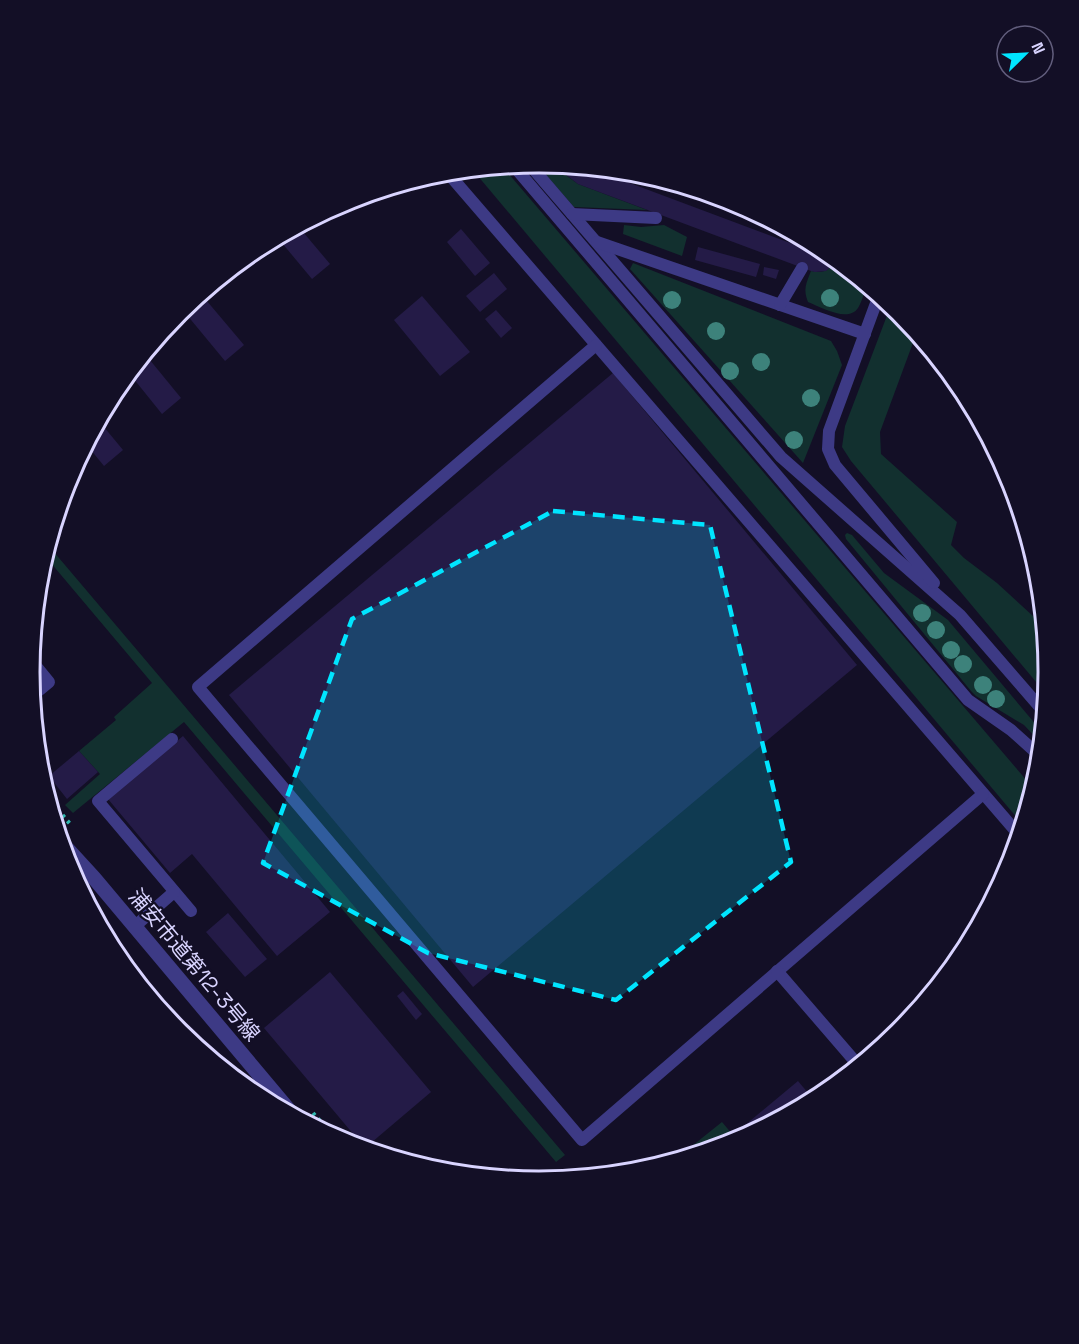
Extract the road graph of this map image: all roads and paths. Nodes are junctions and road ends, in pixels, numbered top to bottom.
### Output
1 (537, 173) edge
2 (520, 174) edge
3 (454, 181) edge
4 (572, 214) junction
5 (656, 218) dead end
6 (596, 242) junction
7 (802, 268) dead end
8 (876, 304) edge
9 (780, 305) junction
10 (865, 334) junction
11 (596, 345) junction
12 (960, 615) junction
13 (40, 671) edge
14 (41, 689) edge
15 (1037, 704) edge
16 (172, 739) dead end
17 (1032, 749) edge
18 (983, 794) junction
19 (1013, 828) edge
20 (78, 862) edge
21 (174, 892) junction
22 (191, 911) dead end
23 (134, 927) junction
24 (777, 971) junction
25 (853, 1060) edge
26 (277, 1096) edge

1 - 4 lane
2 - 17 lane
3 - 11 lane
4 - 5 lane
4 - 6 lane
6 - 9 lane
6 - 12 lane
7 - 9 lane
8 - 10 lane
9 - 10 lane
10 - 12 lane
11 - 18 lane
11 - 24 lane
12 - 15 lane
13 - 14 lane
16 - 21 lane
18 - 19 lane
18 - 24 lane
20 - 23 street, 浦安市道第12-3号線
21 - 22 lane
21 - 23 lane
23 - 26 street, 浦安市道第12-3号線
24 - 25 lane

